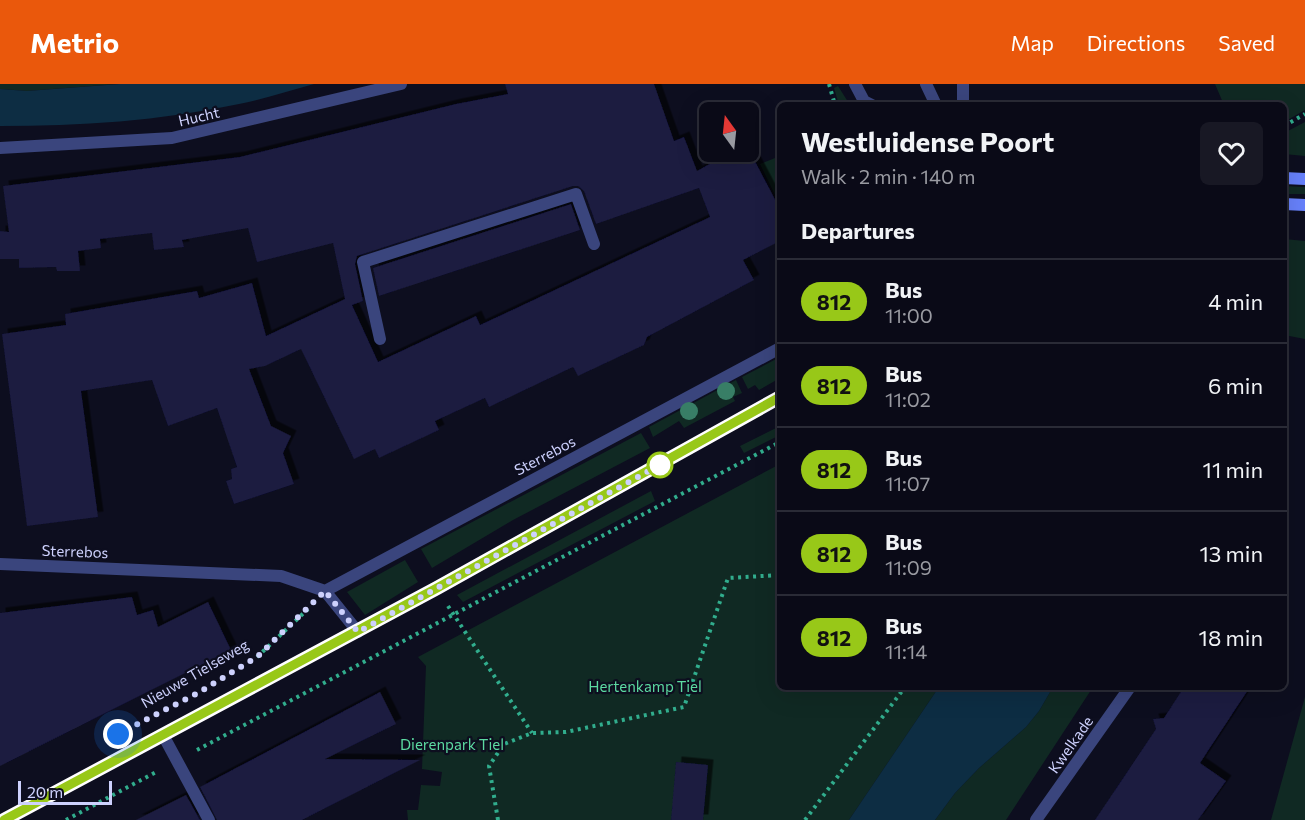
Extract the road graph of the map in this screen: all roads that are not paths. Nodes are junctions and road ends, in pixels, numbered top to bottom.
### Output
1 (401, 84) edge
2 (855, 84) edge
3 (926, 84) edge
4 (963, 84) edge
5 (867, 102) edge
6 (935, 102) edge
7 (963, 102) edge
8 (0, 148) edge
9 (1287, 178) edge
10 (1305, 179) edge
11 (1287, 204) edge
12 (1305, 205) edge
13 (594, 244) dead end
14 (380, 339) dead end
15 (777, 350) edge
16 (777, 399) edge
17 (0, 564) edge
18 (325, 591) junction
19 (358, 632) junction
20 (1128, 690) edge
21 (163, 735) junction
22 (4, 820) edge
23 (209, 820) edge
24 (1036, 820) edge

1 - 8 street, Hucht
2 - 5 street
3 - 6 street
4 - 7 street
9 - 10 main road
11 - 12 main road
13 - 14 street
15 - 18 street, Sterrebos
16 - 19 main road
17 - 18 street, Sterrebos
18 - 19 street
19 - 21 main road
20 - 24 street, Kwelkade
21 - 22 main road
21 - 23 street

